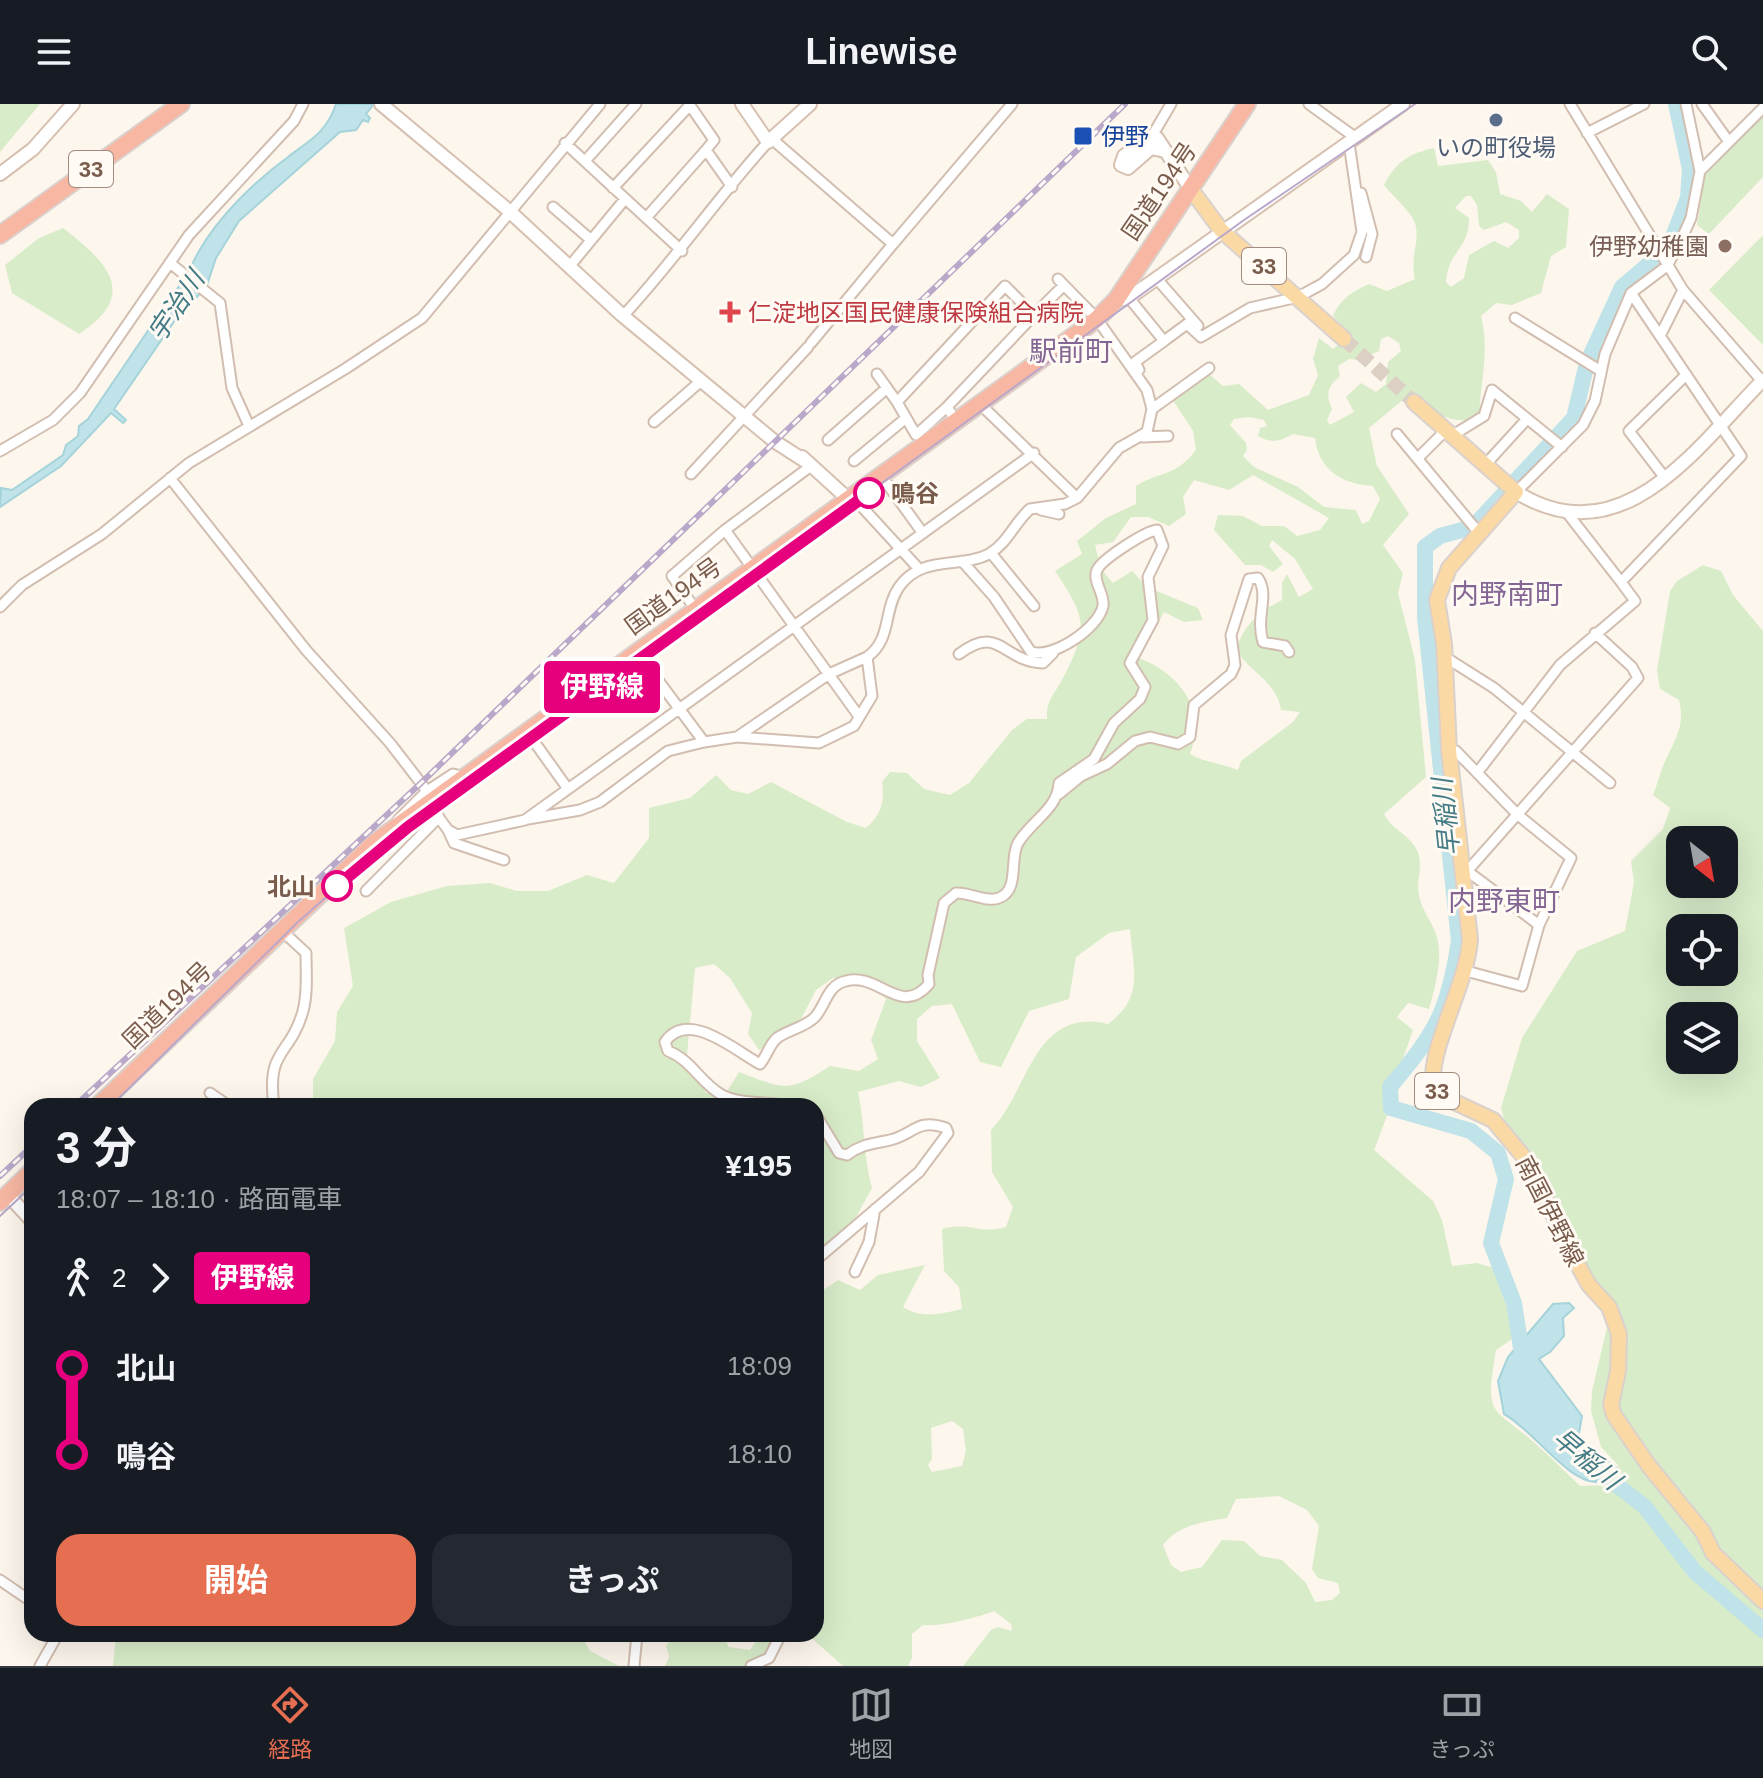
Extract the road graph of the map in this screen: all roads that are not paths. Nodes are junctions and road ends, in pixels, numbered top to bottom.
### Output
1 (73, 104) edge
2 (181, 104) edge
3 (303, 104) edge
4 (382, 104) edge
5 (600, 104) edge
6 (636, 104) edge
7 (690, 104) edge
8 (742, 104) edge
9 (810, 104) edge
10 (1012, 104) edge
11 (1171, 104) edge
12 (1247, 104) edge
13 (1309, 104) edge
14 (1403, 104) edge
15 (1570, 104) edge
16 (1644, 104) edge
17 (1686, 104) edge
18 (1702, 104) edge
19 (1763, 108) edge
20 (1587, 133) junction
21 (1152, 136) junction
22 (770, 140) junction
23 (1353, 140) junction
24 (1729, 142) junction
25 (565, 143) junction
26 (706, 150) junction
27 (1165, 151) junction
28 (585, 161) junction
29 (1351, 168) junction
30 (1700, 171) junction
31 (0, 174) edge
32 (732, 187) junction
33 (613, 188) junction
34 (1190, 188) junction
35 (625, 199) junction
36 (553, 207) dead end
37 (508, 210) junction
38 (646, 218) junction
39 (1221, 230) junction
40 (0, 235) edge
41 (590, 239) junction
42 (893, 244) junction
43 (682, 251) junction
44 (1366, 257) dead end
45 (172, 264) junction
46 (1667, 266) junction
47 (569, 267) junction
48 (1157, 279) junction
49 (1683, 290) junction
50 (1631, 293) junction
51 (1298, 297) junction
52 (1123, 299) junction
53 (1034, 315) junction
54 (623, 316) junction
55 (1515, 318) dead end
56 (1097, 319) junction
57 (1204, 336) junction
58 (1660, 336) junction
59 (1344, 339) tunnel mouth
60 (1164, 341) junction
61 (1209, 368) dead end
62 (1601, 371) junction
63 (877, 374) dead end
64 (1686, 375) junction
65 (1762, 380) edge
66 (701, 381) junction
67 (887, 388) junction
68 (1147, 390) junction
69 (897, 402) junction
70 (1414, 402) tunnel mouth
71 (980, 404) junction
72 (1152, 409) junction
73 (952, 414) junction
74 (748, 416) junction
75 (906, 418) junction
76 (1527, 419) junction
77 (654, 422) dead end
78 (1719, 424) junction
79 (249, 426) junction
80 (1450, 432) junction
81 (1397, 434) dead end
82 (1168, 436) dead end
83 (1143, 437) junction
84 (828, 440) dead end
85 (1562, 447) junction
86 (0, 451) edge
87 (1034, 453) junction
88 (1419, 457) junction
89 (854, 461) dead end
90 (808, 463) junction
91 (1485, 465) junction
92 (691, 474) dead end
93 (880, 474) junction
94 (170, 478) junction
95 (1665, 478) junction
96 (1512, 489) junction
97 (847, 498) junction
98 (1077, 498) junction
99 (1030, 509) junction
100 (1059, 514) dead end
101 (1568, 514) junction
102 (725, 530) junction
103 (922, 532) junction
104 (1479, 533) junction
105 (899, 548) junction
106 (991, 553) junction
107 (962, 561) junction
108 (752, 569) junction
109 (919, 569) junction
110 (1621, 582) junction
111 (1034, 606) dead end
112 (0, 607) edge
113 (696, 610) junction
114 (794, 626) junction
115 (1595, 633) junction
116 (637, 652) junction
117 (1289, 652) dead end
118 (1053, 653) junction
119 (959, 654) dead end
120 (867, 657) junction
121 (1445, 657) junction
122 (829, 674) junction
123 (679, 709) junction
124 (1523, 713) junction
125 (858, 715) junction
126 (528, 733) junction
127 (737, 737) junction
128 (704, 742) junction
129 (1449, 750) junction
130 (1573, 752) junction
131 (1477, 773) junction
132 (1610, 783) dead end
133 (568, 789) junction
134 (1059, 794) junction
135 (428, 797) junction
136 (1518, 815) junction
137 (439, 817) junction
138 (525, 820) junction
139 (448, 830) junction
140 (504, 860) dead end
141 (1466, 870) junction
142 (366, 891) dead end
143 (1539, 925) junction
144 (280, 929) junction
145 (1466, 971) junction
146 (210, 1093) dead end
147 (106, 1098) edge
148 (217, 1098) edge
149 (273, 1098) edge
150 (728, 1098) edge
151 (824, 1128) edge
152 (24, 1179) edge
153 (4, 1198) edge
154 (875, 1209) junction
155 (24, 1214) edge
156 (824, 1253) edge
157 (855, 1272) dead end
158 (0, 1580) edge
159 (24, 1596) edge
160 (1763, 1601) edge
161 (54, 1642) edge
162 (636, 1642) edge
163 (777, 1642) edge
164 (40, 1666) edge
165 (634, 1666) edge
166 (751, 1666) edge

1 - 31 street
2 - 40 highway, 33
3 - 45 street
4 - 37 street
5 - 25 street
6 - 28 street
7 - 26 street
7 - 33 street
8 - 22 street
9 - 22 street
10 - 42 street
11 - 21 street
12 - 34 highway, 国道194号
13 - 23 street
14 - 23 street
15 - 20 street
16 - 20 street
17 - 30 street
18 - 24 street
19 - 24 street
20 - 46 street
21 - 27 street
21 - 27 street
22 - 32 street
22 - 42 street
23 - 29 street
23 - 39 street
24 - 30 street
25 - 28 street
25 - 37 street
26 - 32 street
26 - 38 street
27 - 34 street
28 - 33 street
29 - 44 street
29 - 51 street
30 - 46 street
32 - 43 street
33 - 35 street
34 - 39 main road, 33
34 - 52 highway, 国道194号
35 - 38 street
35 - 41 street
36 - 41 street
37 - 47 street
37 - 79 street
38 - 43 street
39 - 48 street
39 - 51 main road, 33
41 - 47 street
42 - 74 street
43 - 54 street
45 - 79 street
45 - 86 street
46 - 49 street
46 - 50 street
47 - 54 street
48 - 52 street
48 - 57 street
49 - 58 street
49 - 65 street
50 - 58 street
50 - 62 street
51 - 57 street
51 - 59 main road, 33
52 - 56 highway, 国道194号
52 - 60 street
53 - 56 street
53 - 69 street
53 - 73 street
54 - 66 street
55 - 62 street
56 - 68 street
56 - 71 highway, 国道194号
57 - 60 street
58 - 64 street
60 - 68 street
61 - 72 street
62 - 85 street
63 - 67 street
64 - 78 street
64 - 95 street
65 - 78 street
66 - 74 street
66 - 77 street
67 - 69 street
67 - 84 street
68 - 72 street
69 - 75 street
70 - 80 main road
71 - 73 highway, 国道194号
71 - 87 street
72 - 83 street
73 - 75 street
73 - 93 highway, 国道194号
74 - 90 street
74 - 92 street
75 - 89 street
76 - 80 street
76 - 85 street
76 - 91 street
78 - 95 street
78 - 110 street
79 - 94 street
80 - 88 street
80 - 91 main road
81 - 88 street
82 - 83 street
83 - 98 street
85 - 96 street
87 - 98 street
87 - 103 street
88 - 104 street
90 - 97 street
90 - 102 street
91 - 96 main road
93 - 97 highway, 国道194号
93 - 103 street
94 - 112 street
94 - 135 street
95 - 101 street
96 - 101 street
96 - 104 main road, 南国伊野線 / 33
97 - 105 street
97 - 108 highway, 国道194号
98 - 99 street
99 - 100 street
99 - 106 street
101 - 110 street
102 - 108 street
102 - 113 street
103 - 105 street
104 - 121 main road, 南国伊野線 / 33
105 - 109 street
105 - 114 street
106 - 107 street
106 - 111 street
107 - 109 street
107 - 118 street
108 - 113 highway, 国道194号
108 - 114 street
109 - 120 street
110 - 115 street
113 - 116 highway, 国道194号
114 - 122 street
114 - 123 street
115 - 124 street
115 - 130 street
116 - 123 street
116 - 126 highway, 国道194号
117 - 134 street
118 - 119 street
118 - 134 street
120 - 122 street
120 - 125 street
121 - 124 street
121 - 129 main road, 南国伊野線 / 33
122 - 125 street
122 - 127 street
123 - 128 street
123 - 133 street
124 - 130 street
124 - 131 street
125 - 127 street
126 - 133 street
126 - 135 highway, 国道194号
127 - 128 street
128 - 138 street
129 - 131 street
129 - 141 main road, 南国伊野線 / 33
130 - 132 street
130 - 136 street
131 - 136 street
133 - 138 street
134 - 150 street
135 - 137 street
135 - 144 highway, 国道194号
136 - 141 street
136 - 143 street
137 - 139 street
137 - 142 street
138 - 139 street
139 - 140 street
141 - 143 street
141 - 145 main road, 南国伊野線 / 33
143 - 145 street
144 - 147 highway, 国道194号
144 - 149 street
145 - 160 main road, 南国伊野線 / 33
146 - 148 street
151 - 154 street
152 - 153 highway
153 - 155 street
154 - 156 street
154 - 157 street
158 - 159 street
161 - 164 street
162 - 165 street
163 - 166 street

